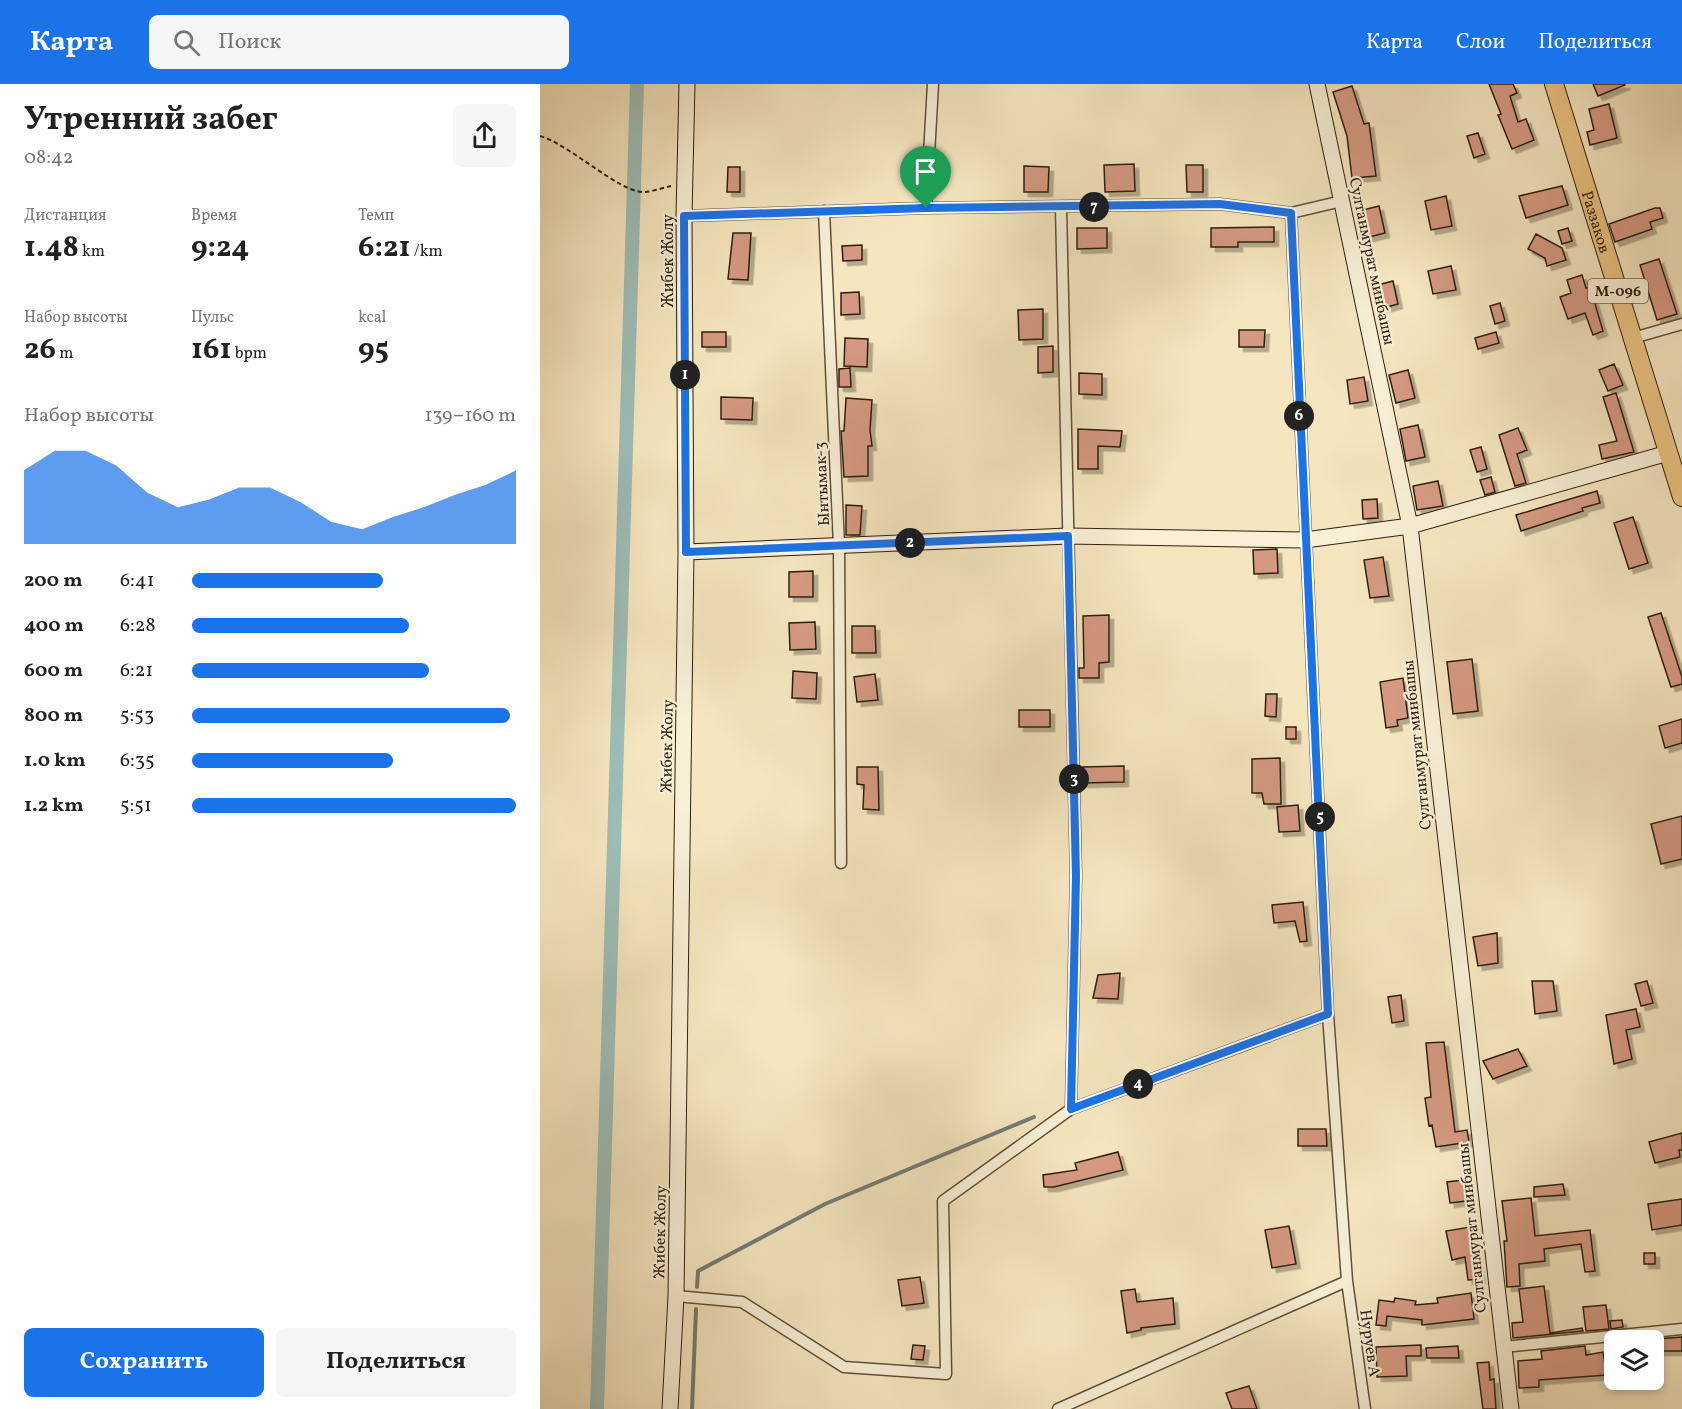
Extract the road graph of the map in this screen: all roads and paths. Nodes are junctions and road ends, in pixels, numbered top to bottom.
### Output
1 (687, 84) edge
2 (933, 84) edge
3 (1317, 84) edge
4 (1554, 84) edge
5 (540, 136) edge
6 (685, 182) junction
7 (1342, 201) junction
8 (926, 208) junction
9 (1062, 208) junction
10 (824, 211) junction
11 (1291, 213) junction
12 (684, 216) junction
13 (1682, 324) edge
14 (1633, 338) junction
15 (1668, 453) junction
16 (1682, 497) edge
17 (1410, 526) junction
18 (1068, 536) junction
19 (1305, 540) junction
20 (839, 546) junction
21 (686, 552) junction
22 (841, 863) dead end
23 (1328, 1014) junction
24 (1071, 1109) junction
25 (1347, 1281) junction
26 (676, 1296) junction
27 (1682, 1329) edge
28 (1503, 1347) junction
29 (670, 1409) edge
30 (1058, 1409) edge
31 (1365, 1409) edge
32 (1511, 1409) edge

1 - 6 street, Жибек Жолу
2 - 8 street
3 - 7 street, Султанмурат минбашы
4 - 14 main road, Раззаков / М-096
5 - 6 path
6 - 12 street, Жибек Жолу
7 - 11 street
7 - 17 street, Султанмурат минбашы
8 - 9 street
8 - 10 street
9 - 11 street
9 - 18 street
10 - 12 street
10 - 20 street, Ынтымак-3
11 - 19 street, Нуруев А
12 - 21 street, Жибек Жолу
13 - 14 street
14 - 15 main road, Раззаков / М-096
15 - 16 main road, Раззаков / М-096
15 - 17 street
17 - 19 street
17 - 28 street, Султанмурат минбашы
18 - 19 street
18 - 20 street
18 - 24 street
19 - 23 street, Нуруев А
20 - 21 street
20 - 22 street, Ынтымак-3
21 - 26 street, Жибек Жолу
23 - 24 street
23 - 25 street, Нуруев А
24 - 26 street
25 - 30 street
25 - 31 street, Нуруев А
26 - 29 street, Жибек Жолу
27 - 28 street
28 - 32 street, Султанмурат минбашы

